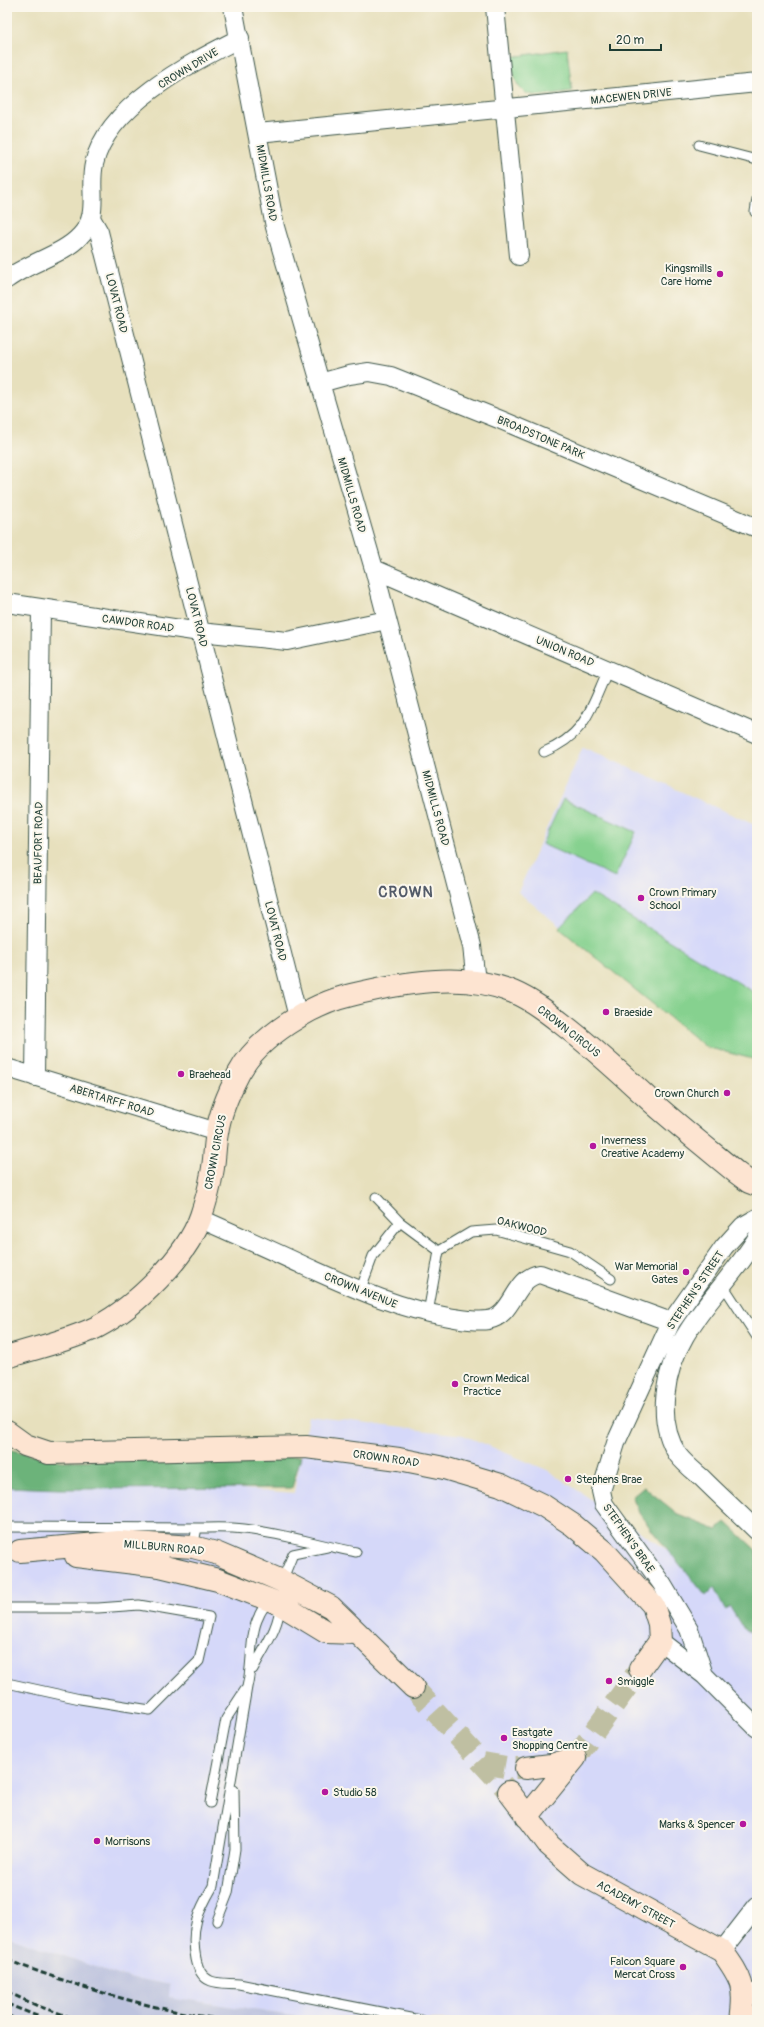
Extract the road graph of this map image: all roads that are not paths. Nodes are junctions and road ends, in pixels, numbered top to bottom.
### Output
1 (232, 7) edge
2 (495, 7) edge
3 (240, 38) junction
4 (757, 82) edge
5 (506, 109) junction
6 (258, 133) junction
7 (699, 145) dead end
8 (757, 160) edge
9 (757, 199) edge
10 (754, 212) dead end
11 (91, 218) junction
12 (519, 256) dead end
13 (7, 279) edge
14 (320, 384) junction
15 (757, 528) edge
16 (374, 569) junction
17 (7, 603) edge
18 (41, 608) junction
19 (387, 620) junction
20 (200, 632) junction
21 (608, 670) junction
22 (757, 734) edge
23 (544, 752) dead end
24 (476, 982) junction
25 (298, 1017) junction
26 (7, 1068) edge
27 (35, 1077) junction
28 (217, 1132) junction
29 (757, 1185) edge
30 (376, 1197) dead end
31 (757, 1218) edge
32 (201, 1219) junction
33 (400, 1222) junction
34 (757, 1238) edge
35 (439, 1251) junction
36 (611, 1279) dead end
37 (723, 1285) junction
38 (360, 1291) junction
39 (428, 1313) junction
40 (671, 1322) junction
41 (757, 1337) edge
42 (7, 1357) edge
43 (7, 1432) edge
44 (616, 1440) joint
45 (7, 1527) edge
46 (757, 1531) edge
47 (195, 1538) junction
48 (327, 1547) junction
49 (14, 1551) edge
50 (356, 1552) dead end
51 (278, 1593) junction
52 (7, 1608) edge
53 (660, 1641) junction
54 (640, 1669) tunnel mouth
55 (251, 1672) junction
56 (704, 1675) junction
57 (7, 1683) edge
58 (247, 1687) junction
59 (413, 1687) tunnel mouth
60 (757, 1728) edge
61 (526, 1768) tunnel mouth
62 (233, 1770) junction
63 (509, 1792) tunnel mouth
64 (210, 1803) dead end
65 (527, 1817) junction
66 (757, 1906) edge
67 (217, 1921) dead end
68 (722, 1951) junction
69 (748, 2008) edge
70 (420, 2020) edge

1 - 3 street, MIDMILLS ROAD
2 - 5 street
3 - 6 street, MIDMILLS ROAD
3 - 11 street, CROWN DRIVE
4 - 5 street, MACEWEN DRIVE
5 - 6 street, MACEWEN DRIVE
5 - 12 street
6 - 14 street, MIDMILLS ROAD
7 - 8 lane
9 - 10 lane
11 - 13 street, CROWN DRIVE
11 - 20 street, LOVAT ROAD
14 - 15 street, BROADSTONE PARK
14 - 16 street, MIDMILLS ROAD
16 - 19 street, MIDMILLS ROAD
16 - 21 street, UNION ROAD
17 - 18 street, CAWDOR ROAD
18 - 20 street, CAWDOR ROAD
18 - 27 street, BEAUFORT ROAD
19 - 20 street, CAWDOR ROAD
19 - 24 street, MIDMILLS ROAD
20 - 25 street, LOVAT ROAD
21 - 22 street, UNION ROAD
21 - 23 lane
24 - 25 street, CROWN CIRCUS
24 - 29 street, CROWN CIRCUS
25 - 28 street, CROWN CIRCUS
26 - 27 street, ABERTARFF ROAD
27 - 28 street, ABERTARFF ROAD
28 - 32 street, CROWN CIRCUS
30 - 33 lane
31 - 40 street, STEPHEN'S STREET
32 - 38 street, CROWN AVENUE
32 - 42 street, CROWN CIRCUS
33 - 35 lane
33 - 38 lane
34 - 37 street
35 - 36 lane, OAKWOOD
35 - 39 lane
37 - 41 lane
37 - 46 street
38 - 39 street, CROWN AVENUE
39 - 40 street, CROWN AVENUE
40 - 44 street, STEPHEN'S STREET
43 - 53 street, CROWN ROAD
44 - 56 street, STEPHEN'S BRAE
45 - 47 lane
47 - 48 lane
47 - 49 street, MILLBURN ROAD
47 - 51 street, MILLBURN ROAD
48 - 50 lane
48 - 51 lane
49 - 51 street, MILLBURN ROAD
51 - 55 lane
51 - 55 lane
51 - 59 street, MILLBURN ROAD
52 - 57 lane
53 - 54 street
53 - 56 street
55 - 58 lane
56 - 60 street
58 - 62 lane
58 - 64 lane
61 - 65 street
62 - 67 lane
62 - 70 lane
63 - 65 street, ACADEMY STREET
65 - 68 street, ACADEMY STREET
66 - 68 street
68 - 69 street, ACADEMY STREET

